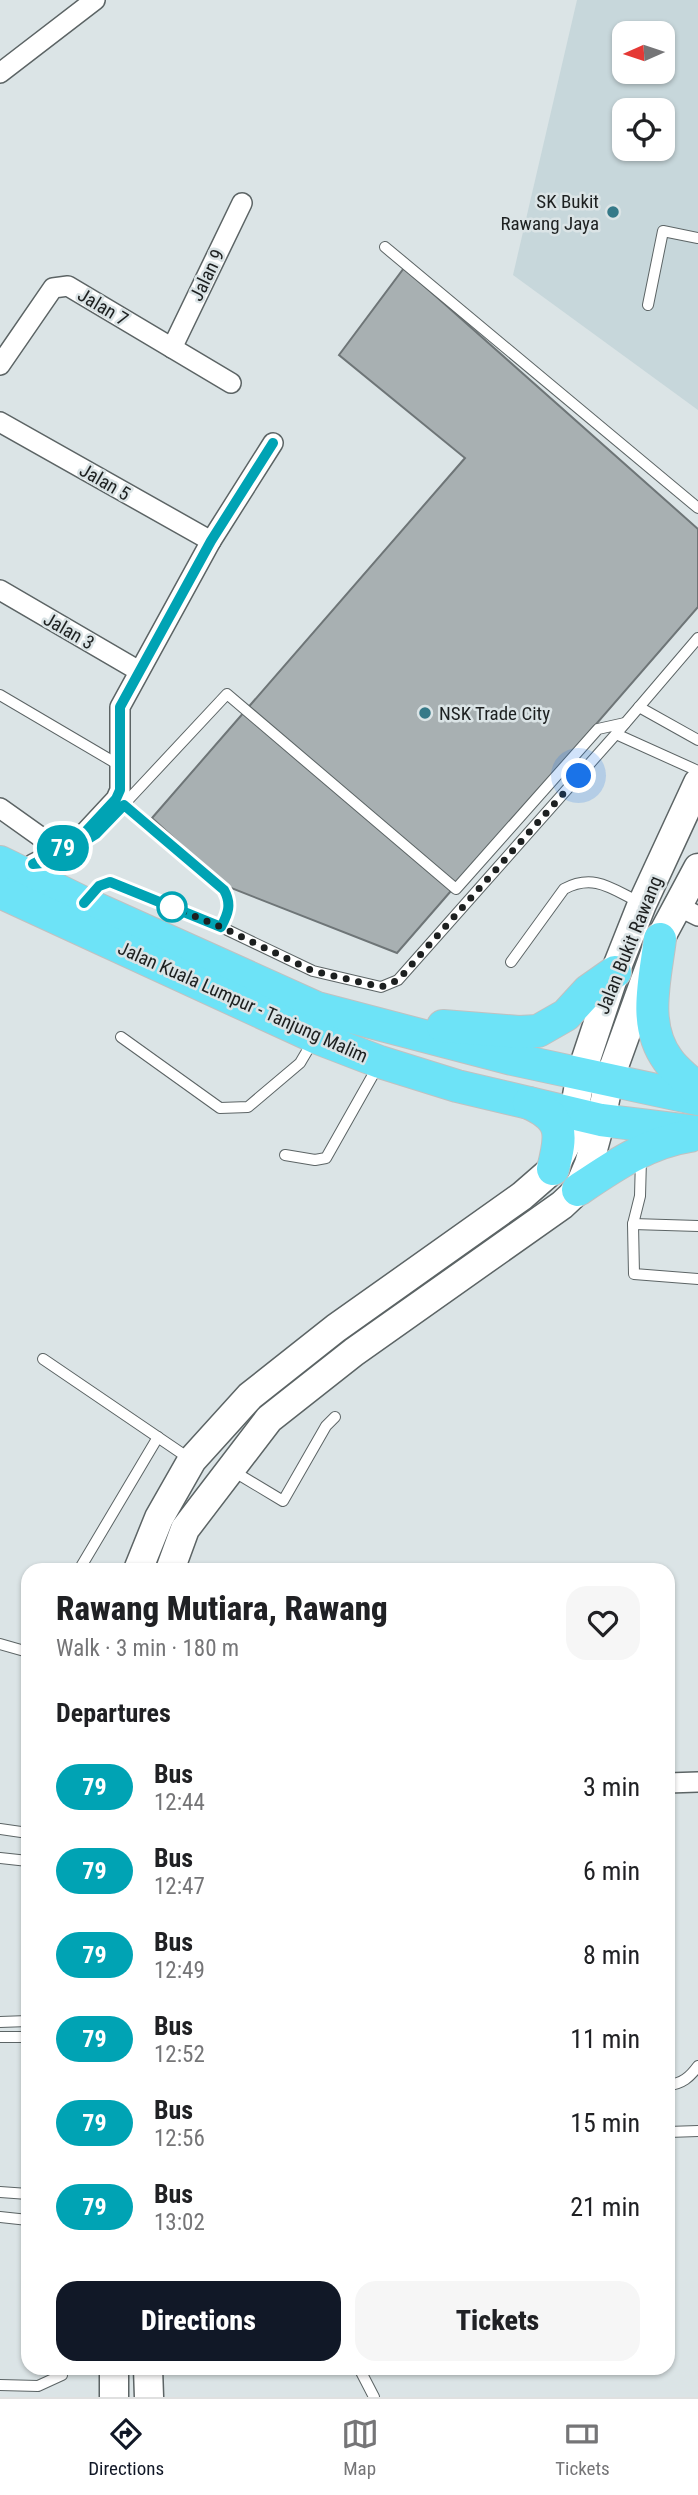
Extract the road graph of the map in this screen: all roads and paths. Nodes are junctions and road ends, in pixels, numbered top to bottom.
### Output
1 (94, 0) edge
2 (0, 73) edge
3 (242, 203) dead end
4 (698, 239) edge
5 (385, 247) dead end
6 (648, 305) dead end
7 (172, 348) junction
8 (0, 365) edge
9 (231, 383) dead end
10 (0, 422) edge
11 (273, 443) dead end
12 (698, 508) edge
13 (211, 541) junction
14 (0, 590) edge
15 (698, 638) edge
16 (139, 671) junction
17 (0, 695) edge
18 (639, 707) junction
19 (625, 723) junction
20 (616, 734) junction
21 (698, 740) edge
22 (119, 765) junction
23 (698, 771) edge
24 (698, 783) edge
25 (124, 805) junction
26 (0, 808) edge
27 (59, 850) junction
28 (0, 851) edge
29 (17, 860) edge
30 (698, 868) edge
31 (0, 892) edge
32 (84, 903) junction
33 (642, 904) junction
34 (688, 911) edge
35 (221, 927) junction
36 (660, 939) junction
37 (511, 962) dead end
38 (615, 972) junction
39 (316, 1023) junction
40 (121, 1037) dead end
41 (380, 1062) junction
42 (595, 1077) junction
43 (698, 1091) edge
44 (524, 1100) junction
45 (698, 1100) edge
46 (587, 1116) junction
47 (698, 1134) edge
48 (642, 1152) junction
49 (285, 1155) dead end
50 (553, 1169) junction
51 (578, 1189) junction
52 (634, 1224) junction
53 (698, 1226) edge
54 (698, 1279) edge
55 (303, 1354) junction
56 (43, 1359) dead end
57 (322, 1378) junction
58 (335, 1417) dead end
59 (158, 1437) junction
60 (192, 1460) junction
61 (230, 1469) junction
62 (83, 1563) edge
63 (141, 1563) edge
64 (173, 1563) edge
65 (0, 1644) edge
66 (21, 1651) edge
67 (698, 1782) edge
68 (675, 1783) edge
69 (0, 1829) edge
70 (21, 1832) edge
71 (0, 1858) edge
72 (21, 1860) edge
73 (21, 2021) edge
74 (0, 2022) edge
75 (0, 2037) edge
76 (21, 2037) edge
77 (698, 2066) edge
78 (675, 2084) edge
79 (698, 2131) edge
80 (675, 2132) edge
81 (0, 2192) edge
82 (21, 2194) edge
83 (0, 2217) edge
84 (21, 2219) edge
85 (62, 2375) edge
86 (114, 2375) edge
87 (148, 2375) edge
88 (363, 2375) edge
89 (0, 2385) edge
90 (114, 2397) edge
91 (149, 2397) edge
92 (374, 2397) edge

1 - 2 street
3 - 7 street, Jalan 9
4 - 6 lane
5 - 12 lane
7 - 8 street, Jalan 7
7 - 9 street, Jalan 7
10 - 13 street, Jalan 5
11 - 13 street
13 - 16 street
14 - 16 street, Jalan 3
15 - 18 lane
16 - 22 street
17 - 22 lane
18 - 19 lane
18 - 21 lane
19 - 20 lane
19 - 25 lane
20 - 23 lane
20 - 35 lane
22 - 27 street
24 - 33 street, Jalan Bukit Rawang
25 - 29 lane
25 - 35 lane
26 - 27 street
27 - 29 street
28 - 29 lane
29 - 32 main road, Jalan Kuala Lumpur - Tanjung Malim
30 - 34 street, Jalan Bukit Rawang
31 - 39 main road, Jalan Kuala Lumpur - Tanjung Malim
32 - 35 lane
32 - 39 main road, Jalan Kuala Lumpur - Tanjung Malim
33 - 37 lane
33 - 38 street, Jalan Bukit Rawang
34 - 36 street, Jalan Bukit Rawang
36 - 42 street, Jalan Bukit Rawang
36 - 43 main road
38 - 39 main road
38 - 42 street, Jalan Bukit Rawang
39 - 40 lane
39 - 41 main road, Jalan Kuala Lumpur - Tanjung Malim
39 - 42 main road, Jalan Kuala Lumpur - Tanjung Malim
41 - 44 main road, Jalan Kuala Lumpur - Tanjung Malim
41 - 49 lane
42 - 45 main road, Jalan Kuala Lumpur - Tanjung Malim
42 - 46 street, Jalan Bukit Rawang
44 - 46 main road, Jalan Kuala Lumpur - Tanjung Malim
44 - 50 main road
46 - 47 main road, Jalan Kuala Lumpur - Tanjung Malim
46 - 50 street
46 - 51 street
47 - 48 main road
48 - 51 main road
48 - 52 lane
50 - 55 street
51 - 57 street
52 - 53 lane
52 - 54 lane
55 - 57 street
55 - 60 street
56 - 59 lane
57 - 61 street
58 - 61 lane
59 - 60 lane
59 - 62 lane
60 - 63 street
61 - 64 street
65 - 66 lane
67 - 68 street
69 - 70 lane
71 - 72 lane
73 - 74 lane
75 - 76 lane
77 - 78 lane
79 - 80 lane
81 - 82 lane
83 - 84 lane
85 - 89 lane
86 - 90 street
87 - 91 street
88 - 92 lane

